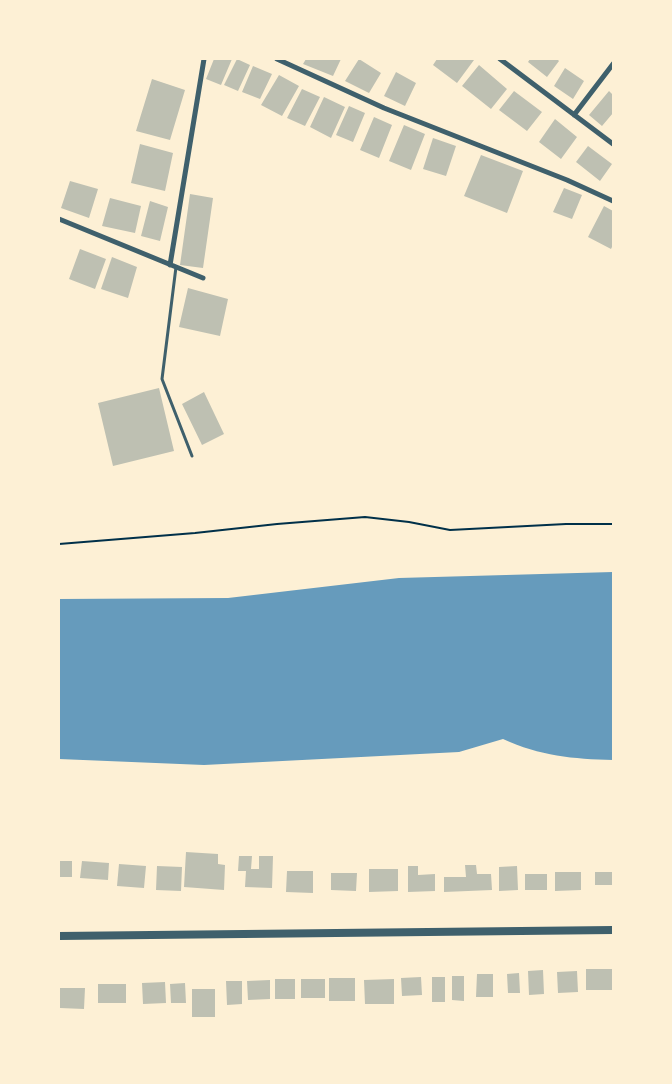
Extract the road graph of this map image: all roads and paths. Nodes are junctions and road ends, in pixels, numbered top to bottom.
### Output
1 (204, 59) edge
2 (276, 59) edge
3 (500, 59) edge
4 (613, 64) edge
5 (574, 115) junction
6 (613, 144) edge
7 (613, 201) edge
8 (59, 219) edge
9 (173, 266) junction
10 (203, 278) dead end
11 (192, 456) dead end
12 (613, 524) edge
13 (59, 544) edge
14 (613, 930) edge
15 (59, 936) edge

1 - 9 street
2 - 7 street
3 - 5 street
4 - 5 street
5 - 6 street
8 - 9 street
9 - 10 street
9 - 11 lane
12 - 13 path
14 - 15 street

